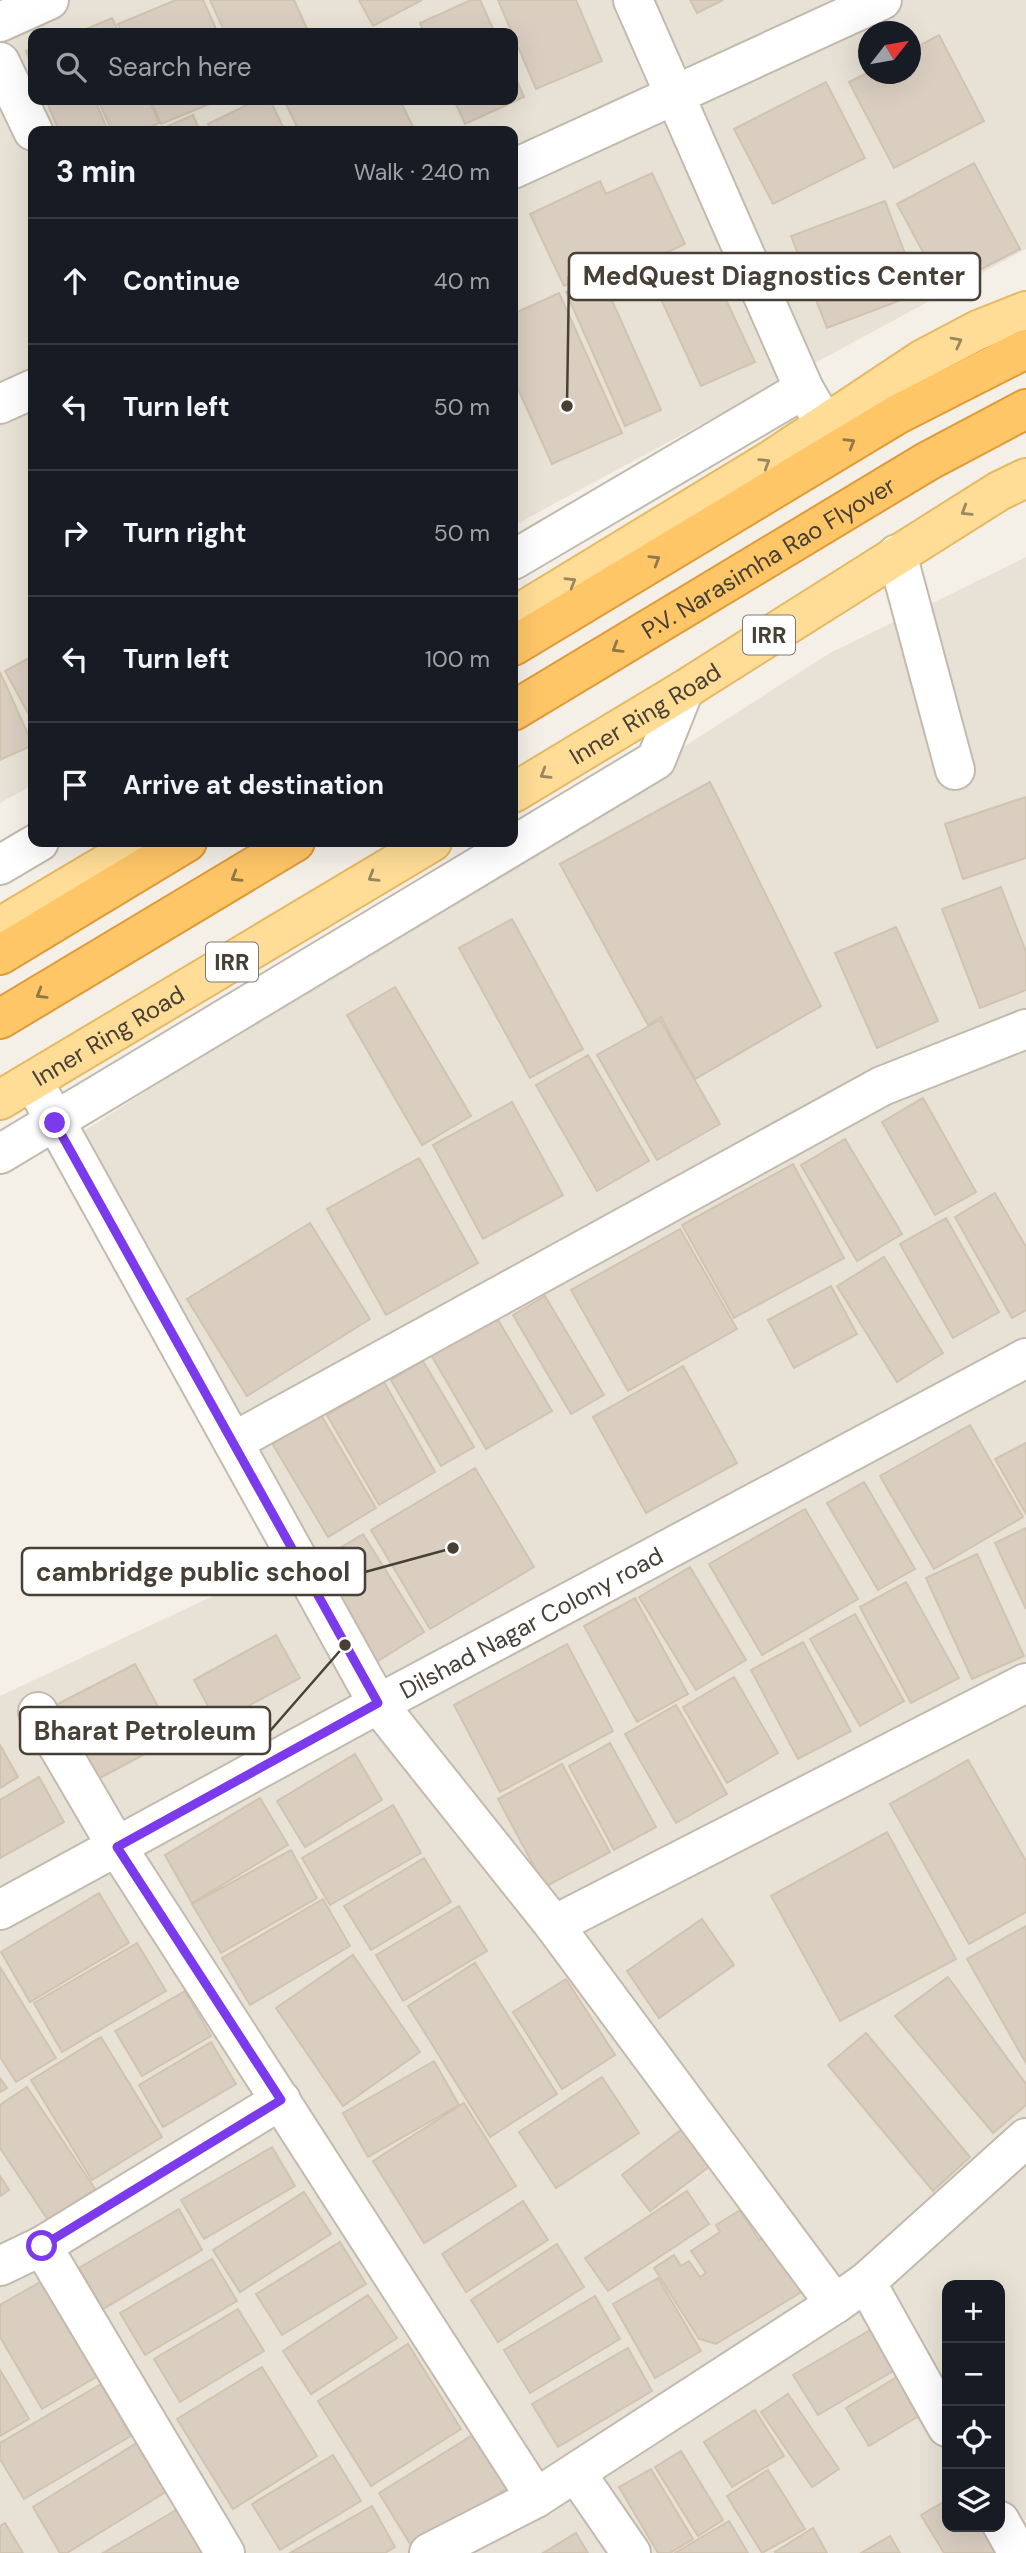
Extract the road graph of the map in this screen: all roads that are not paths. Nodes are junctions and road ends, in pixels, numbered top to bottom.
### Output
1 (49, 0) edge
2 (633, 0) edge
3 (882, 0) edge
4 (0, 22) edge
5 (0, 62) edge
6 (673, 96) junction
7 (31, 126) edge
8 (518, 167) edge
9 (1026, 311) edge
10 (1026, 349) edge
11 (804, 389) junction
12 (28, 391) edge
13 (0, 404) edge
14 (1026, 409) edge
15 (825, 425) junction
16 (1026, 478) edge
17 (897, 554) junction
18 (518, 557) edge
19 (518, 614) edge
20 (518, 643) edge
21 (684, 690) junction
22 (518, 707) edge
23 (955, 770) dead end
24 (518, 790) edge
25 (518, 843) edge
26 (31, 847) edge
27 (136, 847) edge
28 (179, 847) edge
29 (287, 847) edge
30 (424, 847) edge
31 (512, 847) edge
32 (0, 865) edge
33 (0, 927) edge
34 (0, 955) edge
35 (0, 1019) edge
36 (1026, 1029) edge
37 (33, 1082) junction
38 (0, 1100) edge
39 (55, 1123) junction
40 (0, 1154) edge
41 (1026, 1358) edge
42 (233, 1443) junction
43 (1026, 1683) edge
44 (378, 1703) junction
45 (38, 1712) dead end
46 (117, 1847) junction
47 (0, 1910) edge
48 (554, 1925) junction
49 (281, 2100) junction
50 (1026, 2138) edge
51 (42, 2246) junction
52 (0, 2266) edge
53 (866, 2282) junction
54 (835, 2304) junction
55 (942, 2418) edge
56 (576, 2473) junction
57 (536, 2498) junction
58 (1005, 2530) edge
59 (225, 2553) edge
60 (429, 2553) edge
61 (631, 2553) edge
62 (1018, 2553) edge

1 - 4 street
2 - 6 street
3 - 6 street
5 - 7 street
6 - 8 street
6 - 11 street
15 -> 9 main road
20 -> 10 highway
11 - 15 street
11 - 18 street
12 - 13 street
14 -> 22 highway, P.V. Narasimha Rao Flyover
19 -> 15 main road
16 -> 17 main road, Inner Ring Road / IRR
17 - 21 main road, Inner Ring Road / IRR
17 - 23 street
21 -> 24 main road, Inner Ring Road / IRR
21 - 25 street
26 - 32 street
27 - 33 main road
28 - 34 highway
29 -> 35 highway
30 -> 37 main road, Inner Ring Road / IRR
31 - 39 street
36 - 42 street
37 - 38 main road, Inner Ring Road / IRR
37 - 39 street
39 - 40 street
39 - 42 street
41 - 44 street, Dilshad Nagar Colony road
42 - 44 street
43 - 48 street
44 - 46 street, Dilshad Nagar Colony road
44 - 48 street
45 - 46 street
46 - 47 street, Dilshad Nagar Colony road
46 - 49 street
48 - 54 street
49 - 51 street
49 - 57 street
50 - 53 street
51 - 52 street
51 - 59 street
53 - 54 street
53 - 55 street
54 - 56 street
56 - 57 street
56 - 61 street
57 - 60 street
58 - 62 street

